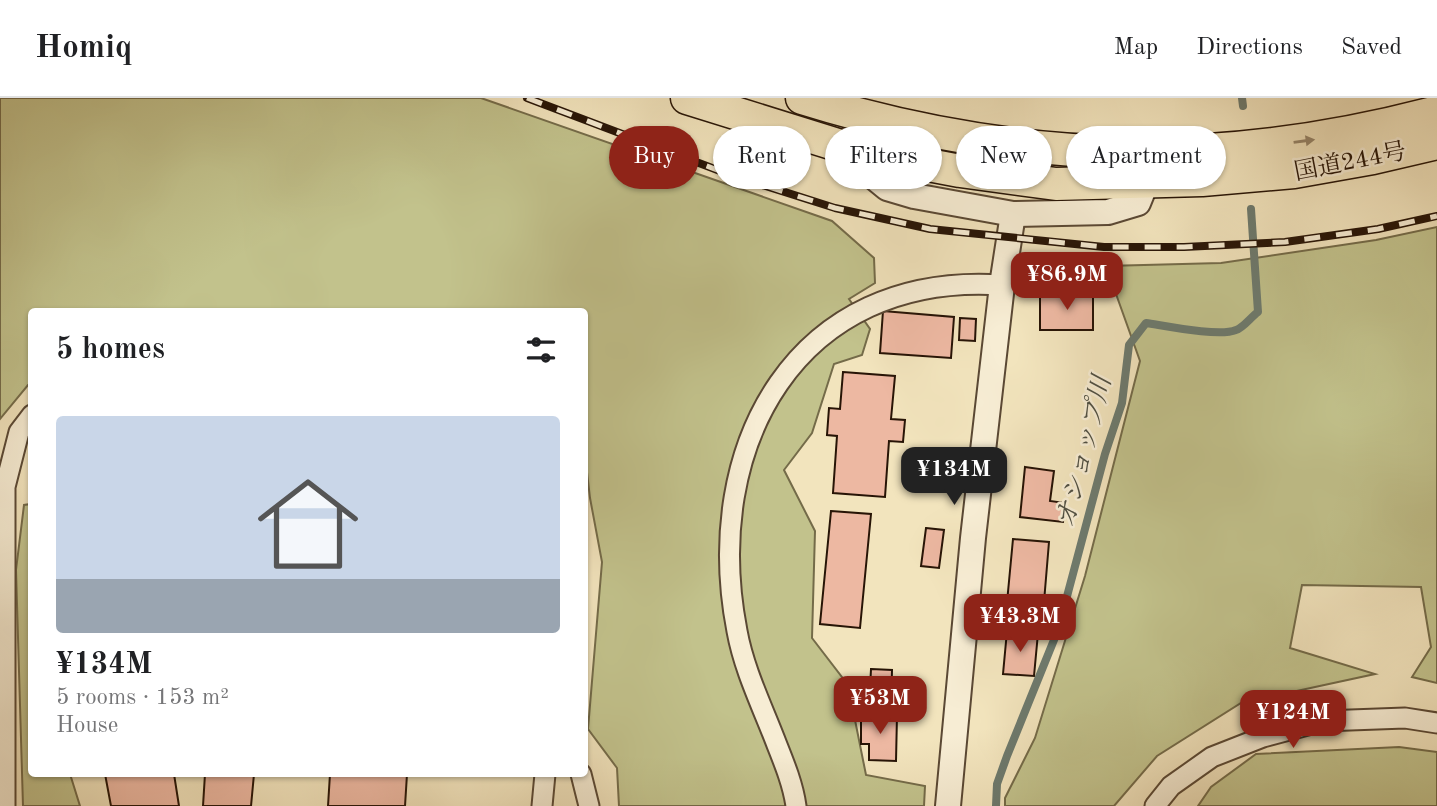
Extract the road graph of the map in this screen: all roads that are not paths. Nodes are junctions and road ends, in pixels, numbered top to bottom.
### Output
1 (687, 98) edge
2 (802, 98) edge
3 (1437, 112) edge
4 (865, 118) junction
5 (864, 126) edge
6 (825, 141) edge
7 (1437, 143) edge
8 (1066, 151) edge
9 (1226, 153) edge
10 (942, 168) edge
11 (1226, 178) edge
12 (1066, 182) edge
13 (890, 189) edge
14 (1141, 189) edge
15 (1013, 214) junction
16 (1002, 285) junction
17 (28, 420) edge
18 (1437, 723) edge
19 (545, 777) edge
20 (582, 777) edge
21 (5, 806) edge
22 (542, 806) edge
23 (589, 806) edge
24 (796, 806) edge
25 (947, 806) edge
26 (1155, 806) edge

1 - 6 highway, 国道244号
2 - 4 highway, 国道244号
9 -> 3 highway, 国道244号
4 - 5 street
4 - 8 highway, 国道244号
7 - 11 highway, 国道244号
10 - 12 highway, 国道244号
13 - 15 street
14 - 15 street
15 - 16 street
16 - 24 street
16 - 25 street
17 - 21 street
18 - 26 street
19 - 22 street
20 - 23 street

